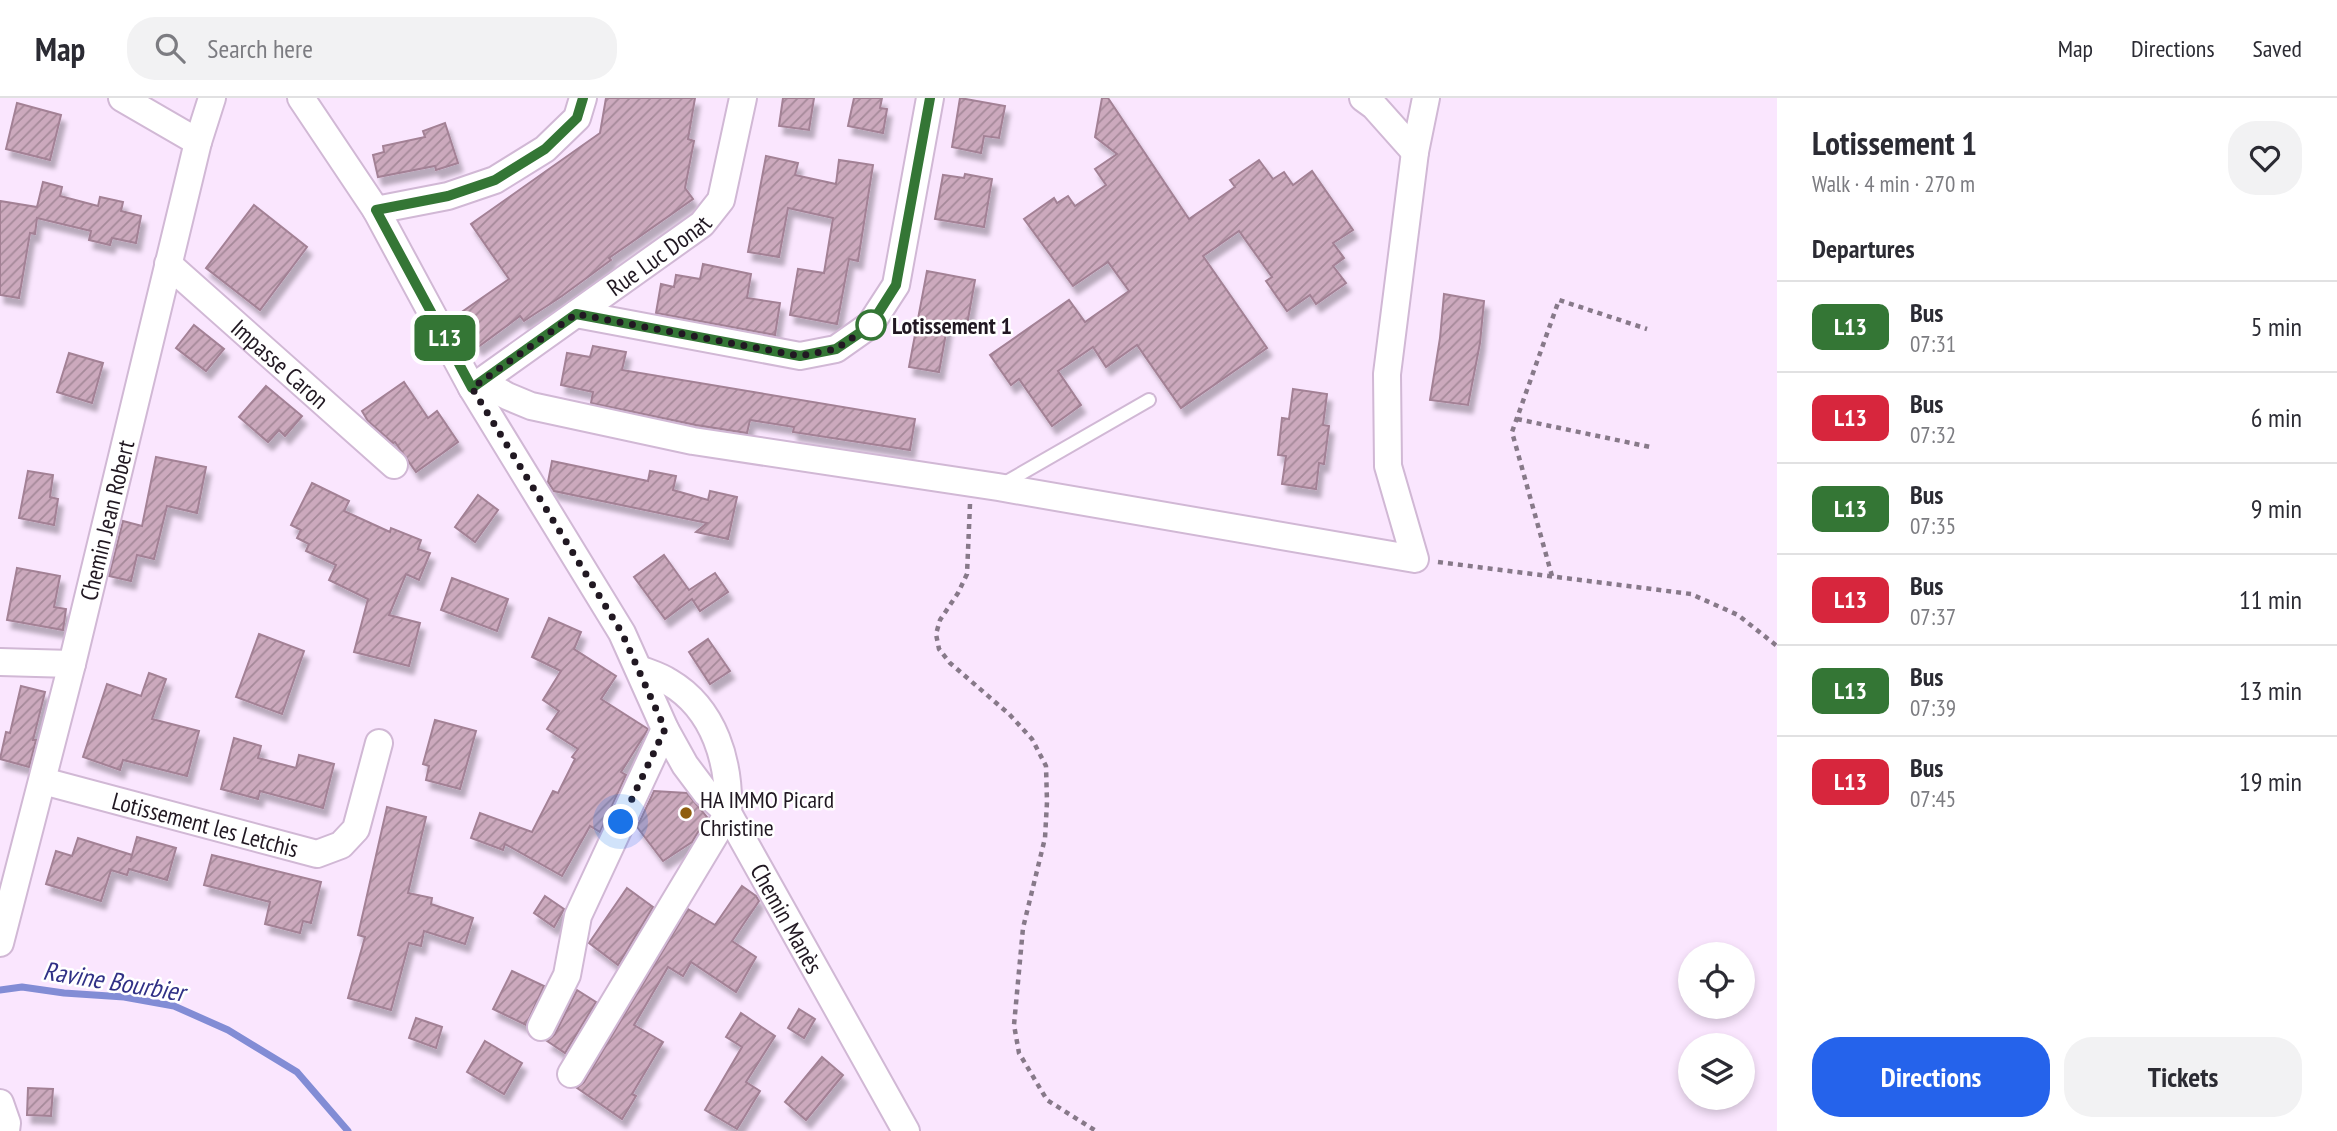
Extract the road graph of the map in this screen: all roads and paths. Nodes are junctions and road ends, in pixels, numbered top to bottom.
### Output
1 (122, 98) edge
2 (212, 98) edge
3 (301, 98) edge
4 (583, 98) edge
5 (743, 98) edge
6 (930, 98) edge
7 (1363, 98) edge
8 (1426, 98) edge
9 (198, 142) junction
10 (1415, 152) junction
11 (376, 210) junction
12 (168, 264) junction
13 (576, 314) junction
14 (1647, 329) dead end
15 (477, 385) junction
16 (1149, 400) dead end
17 (1517, 419) junction
18 (1650, 447) dead end
19 (394, 465) dead end
20 (971, 482) junction
21 (998, 487) junction
22 (1415, 559) junction
23 (1552, 576) junction
24 (1777, 646) edge
25 (0, 662) edge
26 (72, 664) junction
27 (639, 669) junction
28 (665, 729) junction
29 (379, 743) dead end
30 (43, 781) junction
31 (728, 813) junction
32 (0, 943) edge
33 (541, 1027) dead end
34 (571, 1074) dead end
35 (0, 1103) edge
36 (897, 1124) edge
37 (6, 1131) edge
38 (1096, 1131) edge

1 - 9 street
2 - 9 street, Chemin Jean Robert
3 - 11 street, Chemin Manès
4 - 11 street
5 - 13 street, Rue Luc Donat
6 - 13 street
7 - 10 street
8 - 10 street
9 - 12 street, Chemin Jean Robert
10 - 22 street
11 - 15 street, Chemin Manès
12 - 19 street, Impasse Caron
12 - 26 street, Chemin Jean Robert
13 - 15 street, Rue Luc Donat
14 - 17 path
15 - 20 street
15 - 27 street, Chemin Manès
16 - 21 lane
17 - 18 path
17 - 23 path
20 - 21 street
20 - 38 path
21 - 22 street
22 - 23 path
23 - 24 path
25 - 26 street
26 - 30 street, Chemin Jean Robert
27 - 28 street, Chemin Manès
27 - 31 street
28 - 31 street, Chemin Manès
28 - 33 street
29 - 30 street, Lotissement les Letchis
30 - 32 street, Chemin Jean Robert
31 - 34 street
31 - 36 street, Chemin Manès
35 - 37 street

